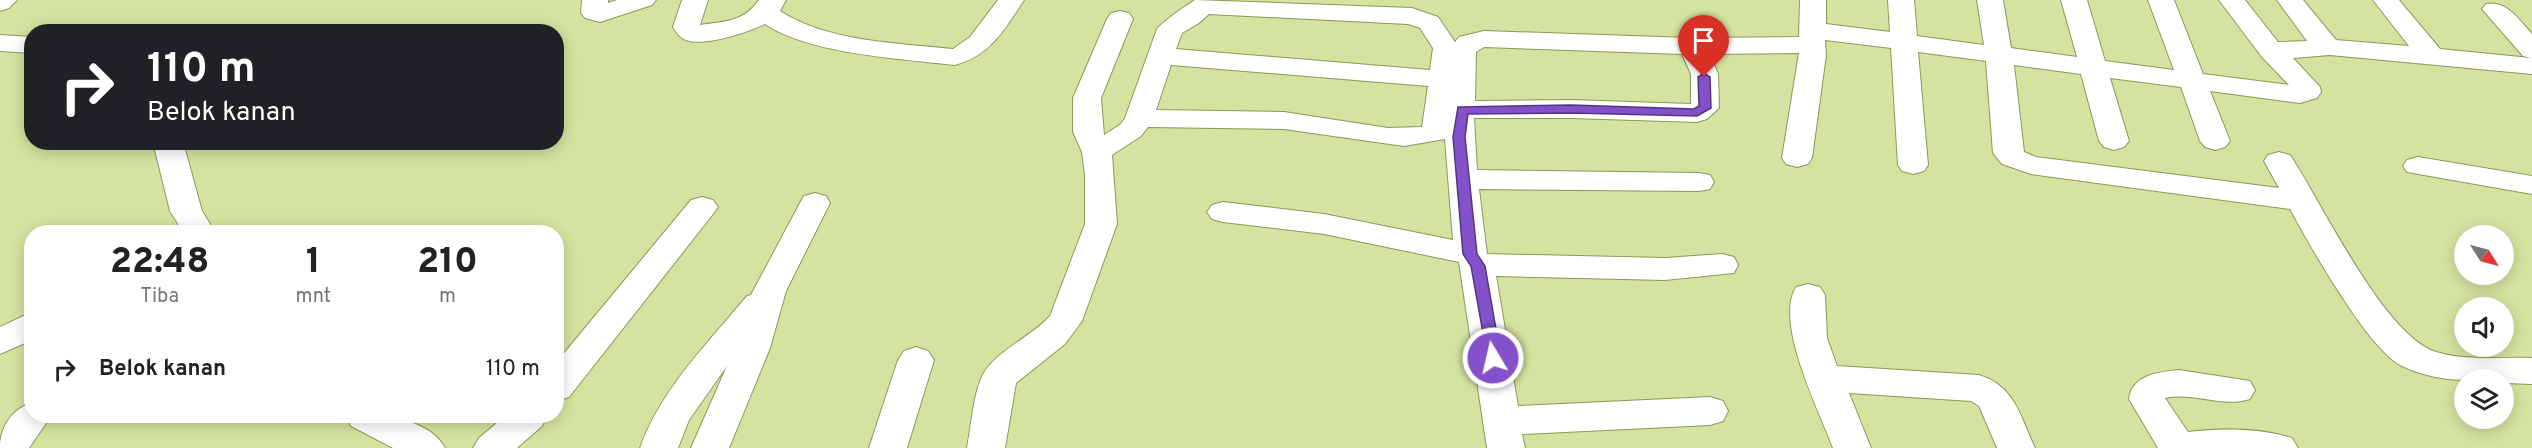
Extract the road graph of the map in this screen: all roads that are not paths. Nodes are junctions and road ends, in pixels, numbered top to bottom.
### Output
1 (4, 0) edge
2 (595, 0) edge
3 (644, 0) edge
4 (695, 0) edge
5 (1011, 0) edge
6 (1813, 0) edge
7 (1900, 0) edge
8 (1990, 0) edge
9 (2074, 0) edge
10 (2160, 0) edge
11 (2232, 0) edge
12 (2290, 0) edge
13 (2386, 0) edge
14 (0, 3) edge
15 (770, 7) edge
16 (2495, 9) dead end
17 (1120, 19) dead end
18 (1813, 38) junction
19 (1904, 42) junction
20 (0, 43) edge
21 (24, 44) edge
22 (1689, 46) junction
23 (2330, 47) junction
24 (2271, 51) junction
25 (1999, 54) junction
26 (1160, 56) junction
27 (2431, 56) junction
28 (2531, 62) edge
29 (2094, 69) junction
30 (1443, 79) junction
31 (2193, 82) junction
32 (1462, 110) junction
33 (1139, 118) junction
34 (2114, 141) dead end
35 (2215, 141) dead end
36 (170, 150) edge
37 (1096, 152) junction
38 (1797, 158) dead end
39 (2279, 161) dead end
40 (1912, 165) dead end
41 (2418, 166) dead end
42 (1464, 179) junction
43 (1699, 182) dead end
44 (2532, 185) edge
45 (2301, 201) junction
46 (815, 203) dead end
47 (702, 207) dead end
48 (1223, 212) dead end
49 (195, 225) edge
50 (1474, 260) junction
51 (1722, 265) dead end
52 (769, 291) junction
53 (1808, 295) dead end
54 (24, 328) edge
55 (0, 342) edge
56 (915, 360) dead end
57 (2532, 371) edge
58 (564, 378) edge
59 (1825, 378) junction
60 (2237, 390) dead end
61 (1710, 411) dead end
62 (28, 423) edge
63 (378, 423) edge
64 (521, 423) edge
65 (1505, 434) edge
66 (2260, 447) edge
67 (8, 448) edge
68 (426, 448) edge
69 (492, 448) edge
70 (659, 448) edge
71 (710, 448) edge
72 (888, 448) edge
73 (986, 448) edge
74 (1852, 448) edge
75 (2016, 448) edge
76 (2179, 448) edge

1 - 14 street
2 - 3 street
4 - 15 street
5 - 15 street
6 - 18 street
7 - 19 street
8 - 25 street
9 - 29 street
10 - 31 street
11 - 24 street
12 - 23 street
13 - 27 street
16 - 28 street
17 - 37 street
18 - 19 street
18 - 22 street
18 - 38 street
19 - 25 street
19 - 40 street
20 - 21 street
22 - 32 street
22 - 32 street
23 - 24 street
23 - 27 street
24 - 31 street
25 - 29 street
25 - 45 street
26 - 30 street
26 - 30 street
26 - 33 street
27 - 28 street
29 - 31 street
29 - 34 street
30 - 33 street
31 - 35 street
32 - 42 street
33 - 37 street
36 - 49 street
37 - 73 street
39 - 45 street
41 - 44 street
42 - 43 street
42 - 50 street
45 - 57 street
46 - 52 street
47 - 58 street
48 - 50 street
50 - 51 street
50 - 65 street
52 - 70 street
52 - 71 street
53 - 59 street
54 - 55 street
56 - 72 street
59 - 74 street
59 - 75 street
60 - 76 street
61 - 65 street
62 - 67 street
63 - 68 street
64 - 69 street
66 - 76 street

